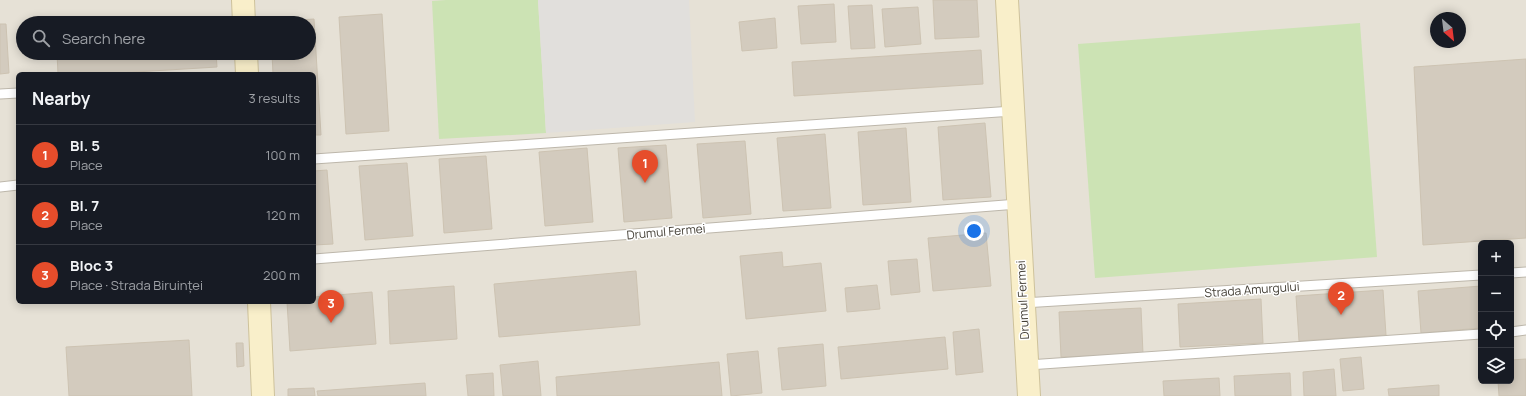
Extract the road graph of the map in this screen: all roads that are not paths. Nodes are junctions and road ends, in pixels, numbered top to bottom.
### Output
1 (243, 0) edge
2 (1006, 0) edge
3 (244, 16) edge
4 (246, 60) edge
5 (247, 72) edge
6 (16, 93) edge
7 (0, 94) edge
8 (1013, 111) junction
9 (316, 159) edge
10 (16, 185) edge
11 (0, 187) edge
12 (1018, 204) junction
13 (316, 259) edge
14 (1526, 272) edge
15 (1514, 273) edge
16 (1478, 275) edge
17 (1023, 303) junction
18 (258, 304) edge
19 (1526, 330) edge
20 (1514, 332) edge
21 (1478, 334) edge
22 (1027, 365) junction
23 (1026, 395) edge
24 (263, 396) edge

1 - 3 street
2 - 8 street, Drumul Fermei
4 - 5 street
6 - 7 lane
8 - 9 lane
8 - 12 street, Drumul Fermei
10 - 11 lane
12 - 13 lane, Drumul Fermei
12 - 17 street, Drumul Fermei
14 - 15 lane
16 - 17 lane, Strada Amurgului
17 - 22 street, Drumul Fermei
18 - 24 street
19 - 20 lane
21 - 22 lane
22 - 23 street, Drumul Fermei

